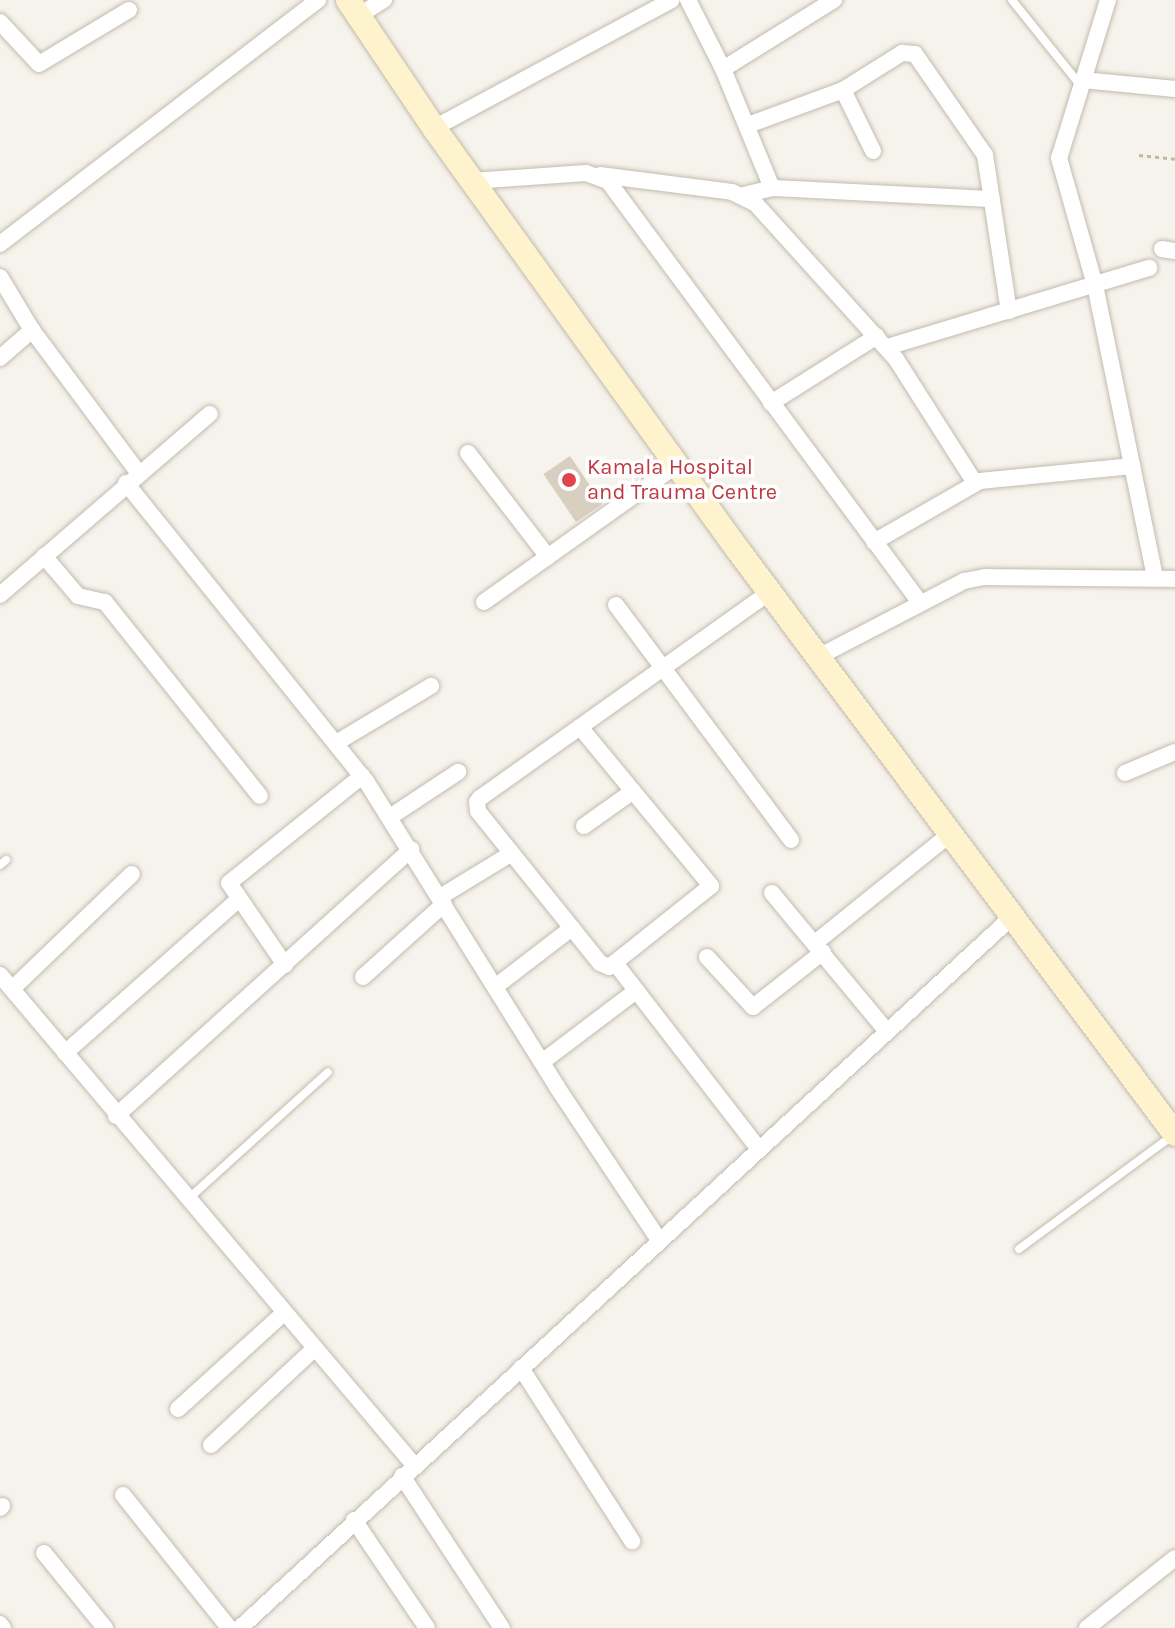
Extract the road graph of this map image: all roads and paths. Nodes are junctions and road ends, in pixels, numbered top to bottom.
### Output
1 (318, 0) edge
2 (384, 0) edge
3 (672, 0) edge
4 (688, 0) edge
5 (834, 0) edge
6 (1012, 0) edge
7 (1108, 0) edge
8 (353, 8) edge
9 (129, 10) dead end
10 (0, 22) edge
11 (723, 69) junction
12 (1082, 83) junction
13 (1175, 89) edge
14 (843, 90) junction
15 (748, 125) junction
16 (434, 128) junction
17 (873, 151) dead end
18 (1139, 155) dead end
19 (1175, 159) edge
20 (598, 175) junction
21 (472, 181) junction
22 (772, 188) junction
23 (744, 195) junction
24 (992, 199) junction
25 (0, 244) edge
26 (1149, 268) dead end
27 (0, 277) edge
28 (1095, 285) junction
29 (1009, 311) junction
30 (32, 330) junction
31 (882, 342) junction
32 (0, 358) edge
33 (771, 403) junction
34 (210, 414) dead end
35 (468, 453) dead end
36 (677, 465) junction
37 (1132, 466) junction
38 (132, 478) junction
39 (975, 483) junction
40 (874, 542) junction
41 (44, 556) junction
42 (548, 557) junction
43 (1155, 577) junction
44 (1175, 579) edge
45 (770, 592) junction
46 (0, 595) edge
47 (918, 600) junction
48 (484, 602) dead end
49 (616, 605) dead end
50 (818, 657) junction
51 (663, 668) junction
52 (431, 686) dead end
53 (580, 727) junction
54 (336, 743) junction
55 (1175, 752) edge
56 (458, 772) dead end
57 (1125, 773) dead end
58 (362, 776) junction
59 (633, 791) junction
60 (260, 796) dead end
61 (390, 817) junction
62 (584, 826) dead end
63 (950, 834) junction
64 (791, 840) dead end
65 (411, 849) junction
66 (512, 853) junction
67 (132, 874) dead end
68 (772, 893) dead end
69 (442, 900) junction
70 (237, 901) junction
71 (1013, 916) junction
72 (572, 928) junction
73 (819, 947) junction
74 (707, 957) dead end
75 (615, 963) junction
76 (285, 965) junction
77 (0, 975) edge
78 (363, 977) dead end
79 (495, 987) junction
80 (12, 989) junction
81 (636, 991) junction
82 (885, 1029) junction
83 (65, 1053) junction
84 (542, 1062) junction
85 (328, 1072) dead end
86 (116, 1116) junction
87 (1175, 1133) edge
88 (758, 1148) junction
89 (187, 1200) junction
90 (659, 1240) junction
91 (1019, 1249) dead end
92 (284, 1313) junction
93 (315, 1348) junction
94 (521, 1368) junction
95 (178, 1409) dead end
96 (211, 1445) dead end
97 (408, 1471) junction
98 (123, 1495) dead end
99 (354, 1520) junction
100 (632, 1541) dead end
101 (44, 1553) dead end
102 (1175, 1558) edge
103 (105, 1628) edge
104 (229, 1628) edge
105 (240, 1628) edge
106 (427, 1628) edge
107 (502, 1628) edge
108 (1087, 1628) edge

1 - 25 street
2 - 8 street
3 - 16 street
4 - 11 street
5 - 11 street
6 - 12 lane
7 - 12 street
8 - 16 main road
9 - 10 street
11 - 15 street
12 - 13 street
12 - 28 street
14 - 15 street
14 - 17 street
14 - 24 street
15 - 22 street
16 - 21 main road
18 - 19 path
20 - 21 street
20 - 23 street
20 - 33 street
21 - 36 main road
22 - 23 street
22 - 24 street
23 - 31 street
24 - 29 street
26 - 28 street
27 - 30 street
28 - 29 street
28 - 37 street
29 - 31 street
30 - 32 street
30 - 38 street
31 - 33 street
31 - 39 street
33 - 40 street
34 - 38 street
35 - 42 street
36 - 42 street
36 - 45 main road
37 - 39 street
37 - 43 street
38 - 41 street
38 - 54 street
39 - 40 street
40 - 47 street
41 - 46 street
41 - 60 street
42 - 48 street
43 - 44 street
43 - 47 street
45 - 50 main road
45 - 51 street
47 - 50 street
49 - 51 street
50 - 63 main road
51 - 53 street
51 - 64 street
52 - 54 street
53 - 59 street
53 - 66 street
54 - 58 street
55 - 57 street
56 - 61 street
58 - 61 street
58 - 70 street
59 - 62 street
59 - 75 street
61 - 65 street
63 - 71 main road
63 - 73 street
65 - 69 street
65 - 76 street
66 - 69 street
66 - 72 street
67 - 80 street
68 - 73 street
69 - 78 street
69 - 79 street
70 - 76 street
70 - 83 street
71 - 82 street
71 - 87 main road
72 - 75 street
72 - 79 street
73 - 74 street
73 - 82 street
75 - 81 street
76 - 86 street
77 - 80 street
79 - 84 street
80 - 83 street
81 - 84 street
81 - 88 street
82 - 88 street
83 - 86 street
84 - 90 street
85 - 89 lane
86 - 89 street
87 - 91 lane
88 - 90 street
89 - 92 street
90 - 94 street
92 - 93 street
92 - 95 street
93 - 96 street
93 - 97 street
94 - 97 street
94 - 100 street
97 - 99 street
97 - 107 street
98 - 104 street
99 - 105 street
99 - 106 street
101 - 103 street
102 - 108 street

